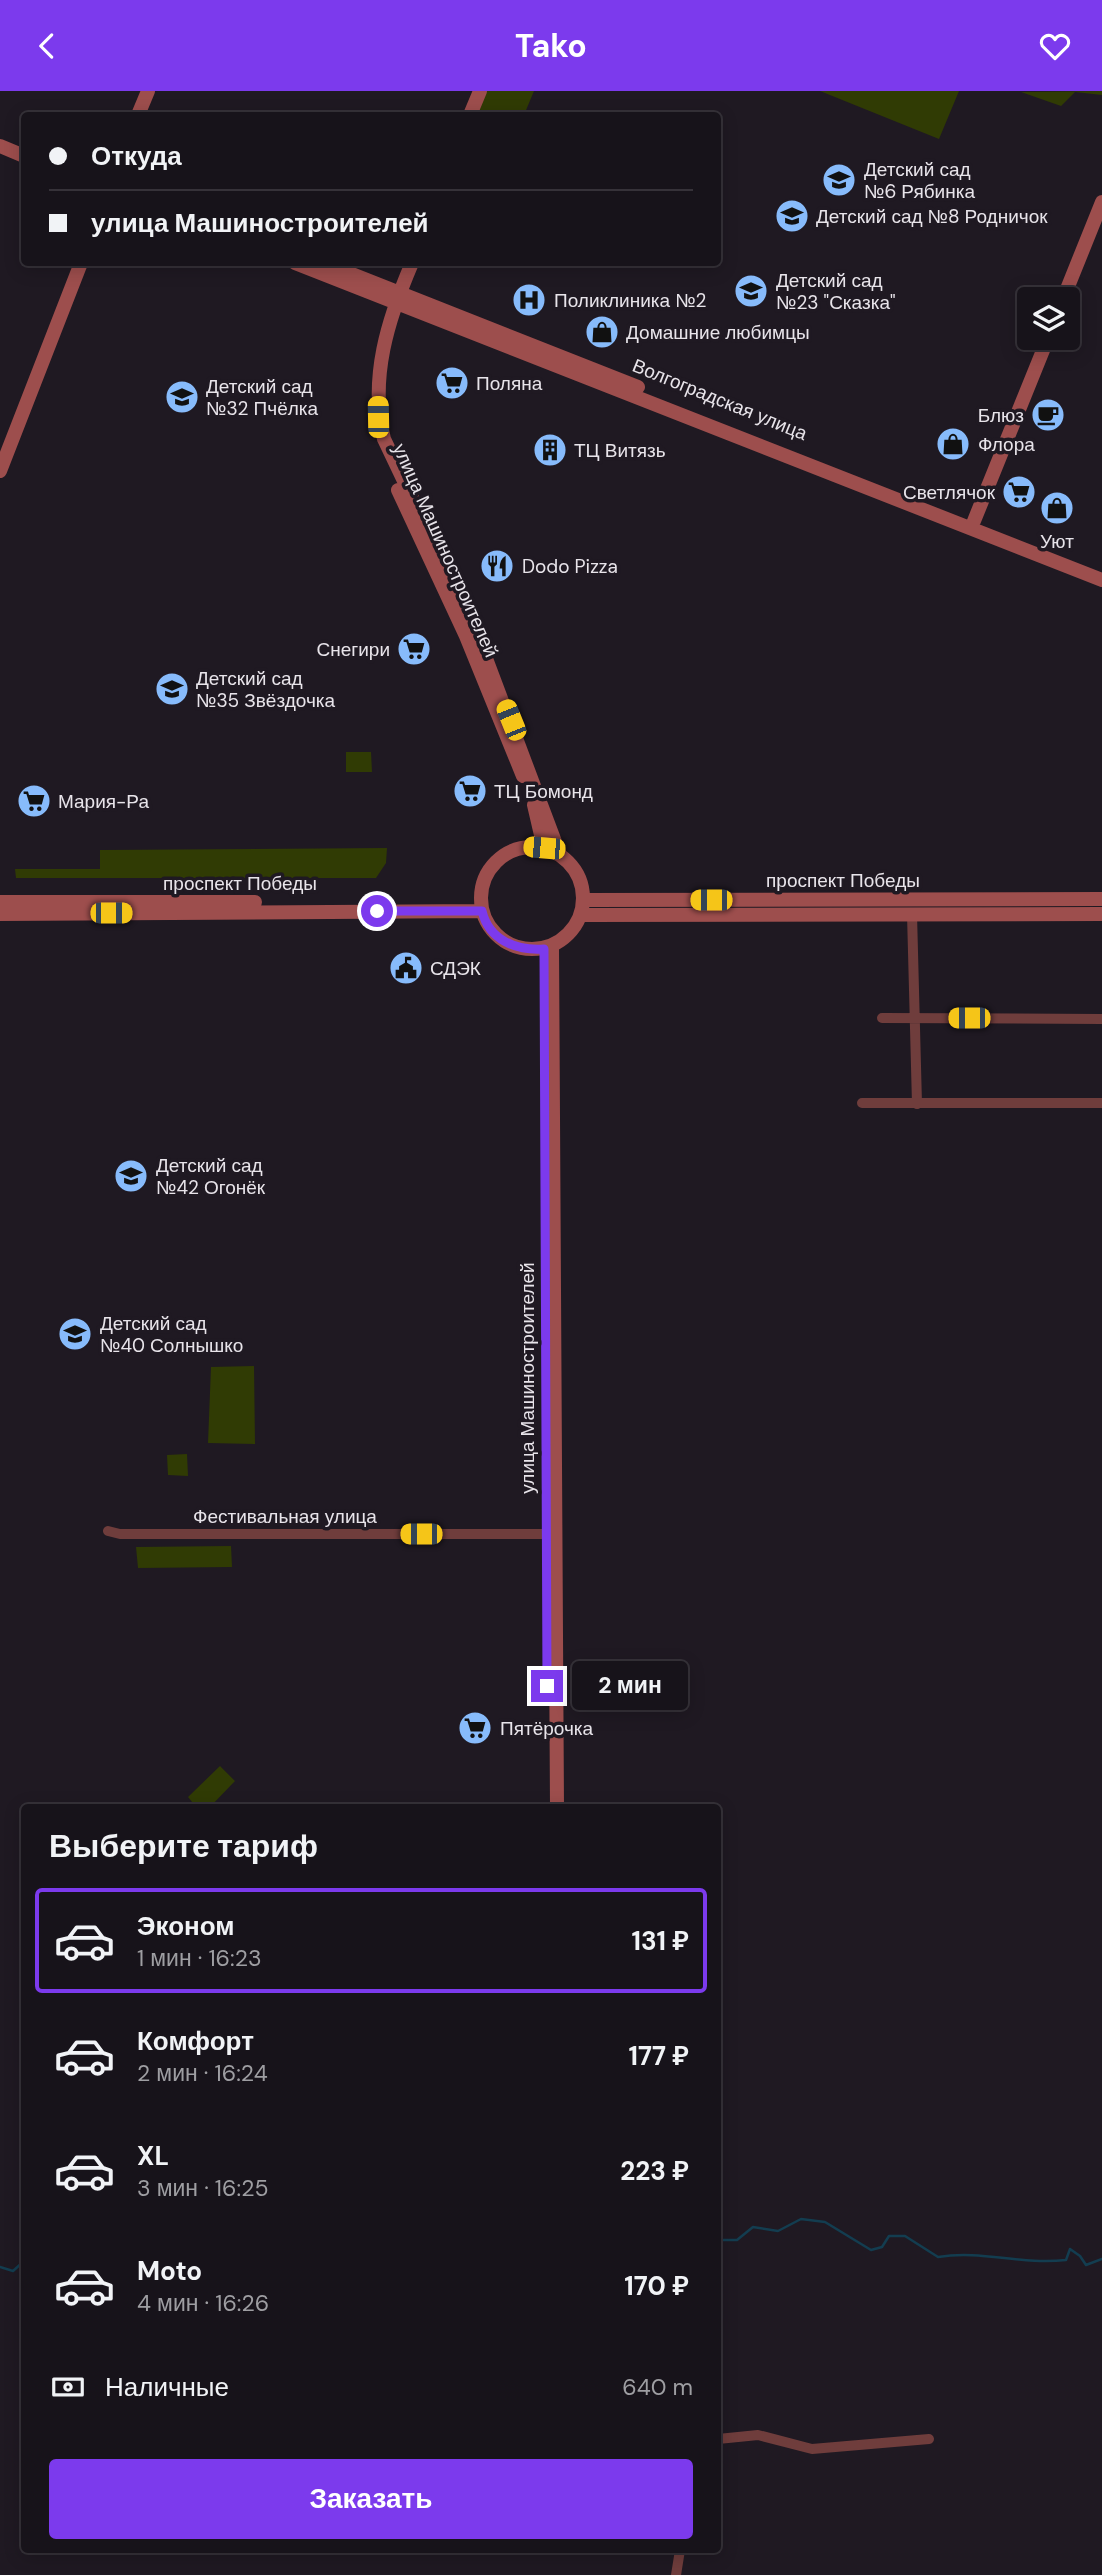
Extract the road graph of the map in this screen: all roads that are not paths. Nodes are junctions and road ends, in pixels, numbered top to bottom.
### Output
1 (148, 91) edge
2 (471, 91) edge
3 (480, 91) edge
4 (139, 112) edge
5 (462, 112) edge
6 (471, 112) edge
7 (0, 138) edge
8 (0, 146) edge
9 (21, 146) edge
10 (21, 155) edge
11 (1102, 202) edge
12 (81, 266) edge
13 (304, 266) edge
14 (330, 266) edge
15 (402, 266) edge
16 (410, 266) edge
17 (1068, 287) edge
18 (394, 296) junction
19 (1043, 350) edge
20 (0, 471) edge
21 (970, 519) junction
22 (1102, 570) edge
23 (1102, 580) edge
24 (544, 848) junction
25 (560, 855) junction
26 (1102, 899) edge
27 (0, 902) edge
28 (481, 907) junction
29 (582, 908) junction
30 (0, 914) edge
31 (912, 914) junction
32 (1102, 914) edge
33 (548, 947) junction
34 (882, 1018) dead end
35 (915, 1018) junction
36 (1102, 1019) edge
37 (862, 1103) dead end
38 (1102, 1103) edge
39 (917, 1104) junction
40 (108, 1531) dead end
41 (546, 1534) junction
42 (548, 1804) edge
43 (557, 1804) edge
44 (721, 2439) edge
45 (929, 2439) dead end
46 (680, 2553) edge
47 (676, 2575) edge

1 - 4 main road
2 - 5 main road
3 - 6 main road
7 - 9 main road
8 - 10 main road
11 - 17 main road
12 - 20 main road
13 - 18 main road
14 - 18 main road, Волгоградская улица
15 - 18 main road, улица Машиностроителей
16 - 18 main road
18 - 21 main road, Волгоградская улица
18 - 23 main road
18 - 24 main road, улица Машиностроителей
18 - 25 main road
19 - 21 main road
21 - 22 main road, Волгоградская улица
24 - 25 main road
24 - 28 main road
25 - 29 main road
26 - 29 main road, проспект Победы
27 - 28 main road, проспект Победы
28 - 30 main road
28 - 33 main road
29 - 31 main road
29 - 33 main road
31 - 32 main road
31 - 35 street
33 - 41 main road, улица Машиностроителей
33 - 43 main road
34 - 35 street
35 - 36 street
35 - 39 street
37 - 39 street
38 - 39 street
40 - 41 street, Фестивальная улица
41 - 42 main road, улица Машиностроителей
44 - 45 street
46 - 47 street

